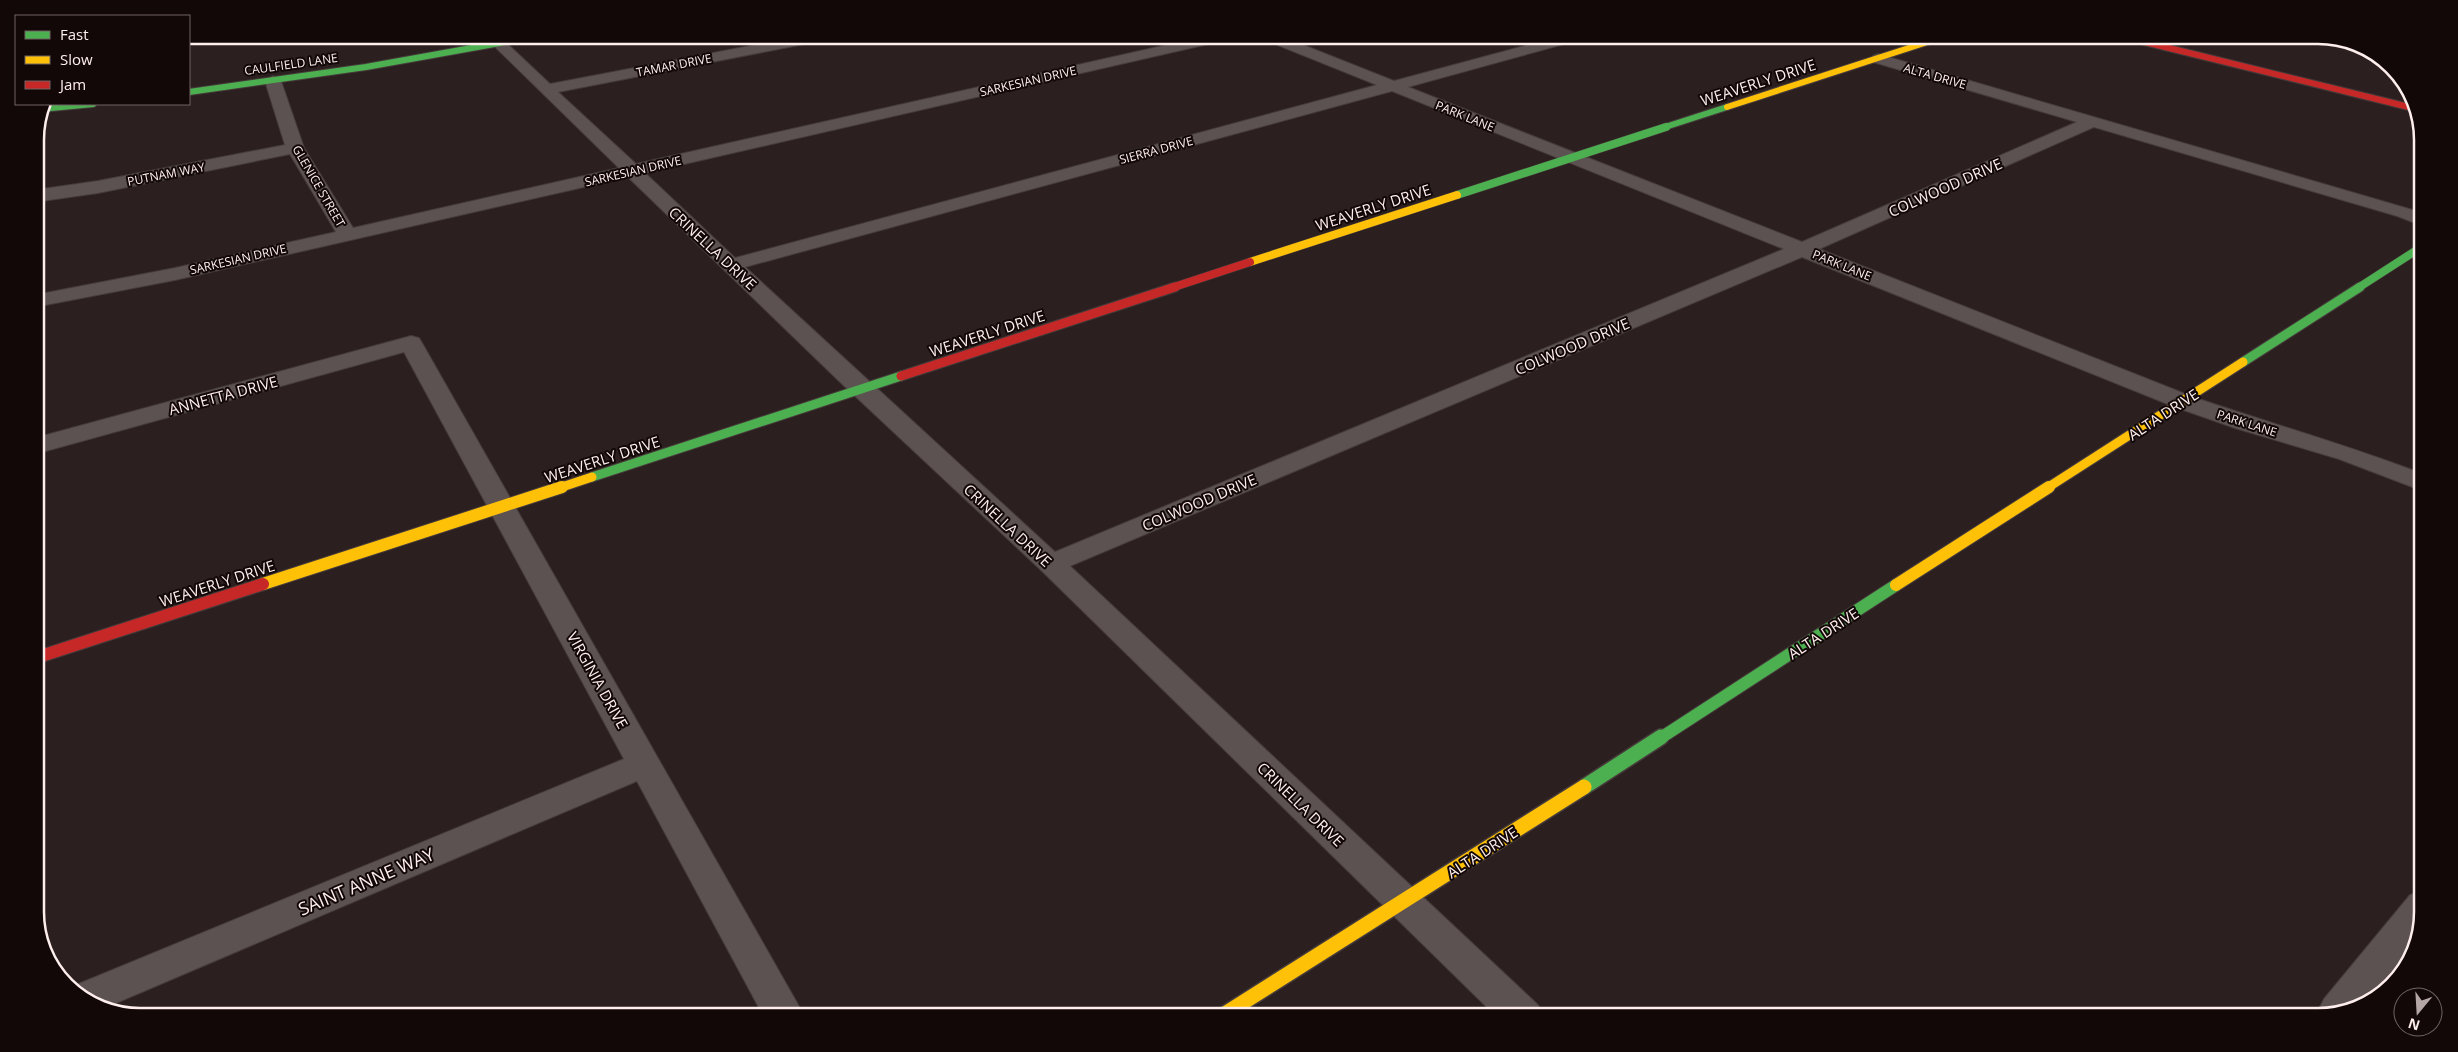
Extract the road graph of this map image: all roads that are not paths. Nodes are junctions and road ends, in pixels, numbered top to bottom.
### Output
1 (468, 44) edge
2 (499, 44) edge
3 (784, 44) edge
4 (1191, 44) edge
5 (1287, 44) edge
6 (1549, 44) edge
7 (1922, 44) edge
8 (2153, 44) edge
9 (1878, 59) junction
10 (273, 81) junction
11 (1392, 87) junction
12 (547, 90) junction
13 (190, 92) edge
14 (83, 105) edge
15 (2408, 107) edge
16 (49, 108) edge
17 (2091, 122) junction
18 (295, 148) junction
19 (1572, 158) junction
20 (632, 172) junction
21 (44, 195) edge
22 (2414, 216) edge
23 (347, 234) junction
24 (1803, 249) junction
25 (2414, 252) edge
26 (730, 265) junction
27 (44, 299) edge
28 (411, 343) joint
29 (862, 390) junction
30 (2184, 402) junction
31 (44, 444) edge
32 (2414, 480) edge
33 (502, 507) junction
34 (1052, 564) junction
35 (44, 655) edge
36 (645, 764) junction
37 (1403, 902) junction
38 (2414, 918) edge
39 (93, 995) edge
40 (2343, 1005) edge
41 (780, 1008) edge
42 (1234, 1008) edge
43 (1515, 1008) edge

1 - 10 street, CAULFIELD LANE
2 - 12 street, CRINELLA DRIVE
3 - 12 street, TAMAR DRIVE
4 - 20 street, SARKESIAN DRIVE
5 - 11 street, PARK LANE
6 - 11 street, SIERRA DRIVE
7 - 9 street, WEAVERLY DRIVE
8 - 15 street
9 - 17 street, ALTA DRIVE
9 - 19 street, WEAVERLY DRIVE
10 - 13 street, CAULFIELD LANE
10 - 18 street, GLENICE STREET
11 - 19 street, PARK LANE
11 - 26 street, SIERRA DRIVE
12 - 20 street, CRINELLA DRIVE
14 - 16 street
17 - 22 street, ALTA DRIVE
17 - 24 street, COLWOOD DRIVE
18 - 21 street, PUTNAM WAY
18 - 23 street, GLENICE STREET
19 - 24 street, PARK LANE
19 - 29 street, WEAVERLY DRIVE
20 - 23 street, SARKESIAN DRIVE
20 - 26 street, CRINELLA DRIVE
23 - 27 street, SARKESIAN DRIVE
24 - 30 street, PARK LANE
24 - 34 street, COLWOOD DRIVE
25 - 30 street, ALTA DRIVE
26 - 29 street, CRINELLA DRIVE
28 - 31 street, ANNETTA DRIVE
28 - 33 street, VIRGINIA DRIVE
29 - 33 street, WEAVERLY DRIVE
29 - 34 street, CRINELLA DRIVE
30 - 32 street, PARK LANE
30 - 37 street, ALTA DRIVE
33 - 35 street, WEAVERLY DRIVE
33 - 36 street, VIRGINIA DRIVE
34 - 37 street, CRINELLA DRIVE
36 - 39 street, SAINT ANNE WAY
36 - 41 street, VIRGINIA DRIVE
37 - 42 street, ALTA DRIVE
37 - 43 street, CRINELLA DRIVE
38 - 40 street

